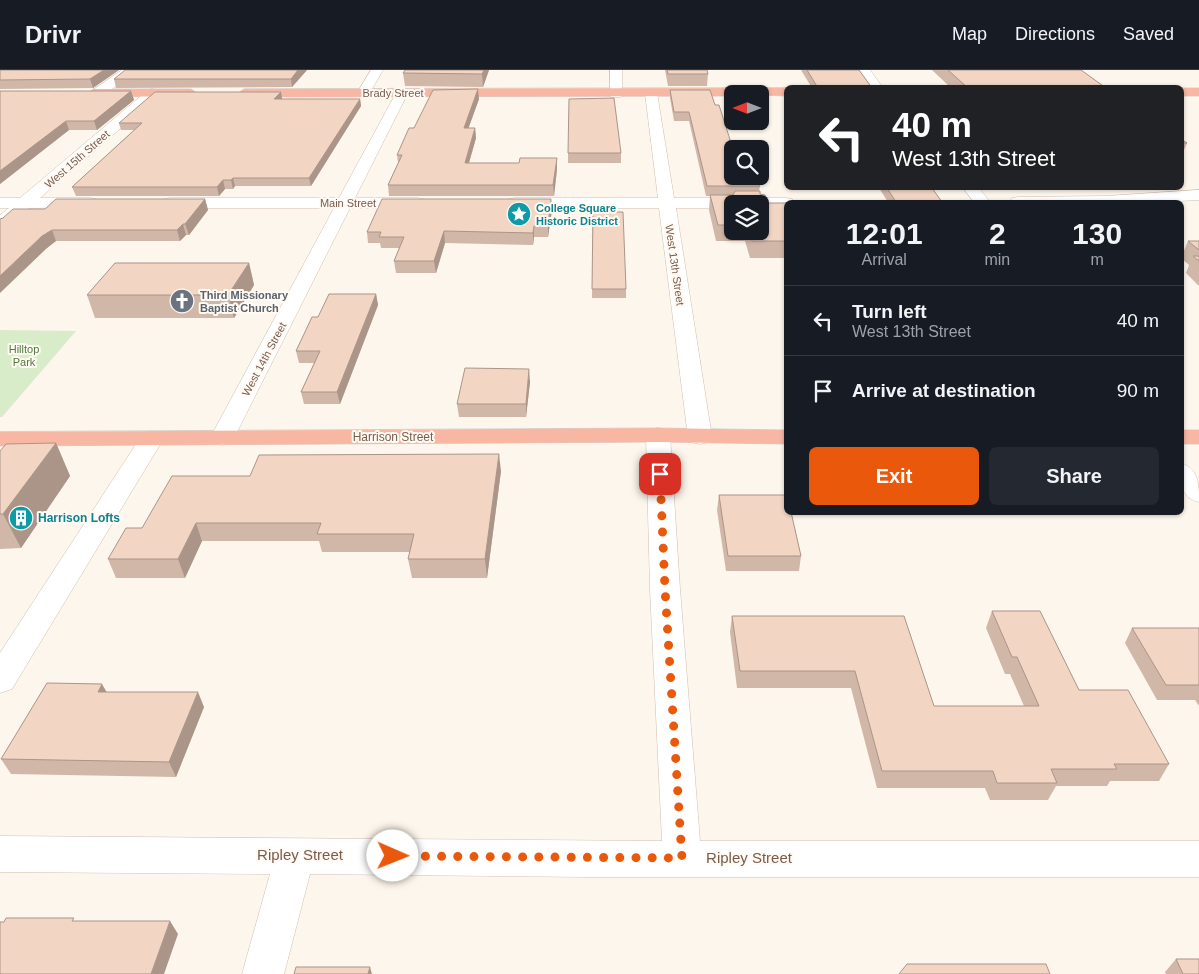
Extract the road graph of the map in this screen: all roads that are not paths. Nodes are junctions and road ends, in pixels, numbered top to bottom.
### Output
1 (130, 70) edge
2 (377, 70) edge
3 (616, 70) edge
4 (864, 70) edge
5 (875, 85) edge
6 (784, 92) edge
7 (1184, 92) edge
8 (1199, 92) edge
9 (81, 93) edge
10 (98, 93) junction
11 (153, 93) junction
12 (200, 93) edge
13 (228, 93) edge
14 (363, 93) junction
15 (402, 93) junction
16 (651, 93) junction
17 (616, 94) junction
18 (973, 190) edge
19 (1199, 195) edge
20 (980, 200) edge
21 (1122, 200) edge
22 (0, 203) edge
23 (26, 203) junction
24 (105, 203) edge
25 (154, 203) edge
26 (346, 203) junction
27 (433, 203) edge
28 (501, 203) edge
29 (666, 203) junction
30 (784, 203) edge
31 (1184, 206) edge
32 (1199, 208) edge
33 (0, 224) edge
34 (658, 436) junction
35 (700, 437) junction
36 (784, 437) edge
37 (1184, 437) edge
38 (1199, 437) edge
39 (152, 438) junction
40 (222, 438) junction
41 (0, 439) edge
42 (1184, 475) edge
43 (1199, 494) edge
44 (0, 680) edge
45 (0, 854) edge
46 (295, 855) junction
47 (682, 858) junction
48 (1199, 859) edge
49 (263, 974) edge

1 - 10 street
2 - 14 street
3 - 17 street
4 - 5 street
6 - 16 highway, Brady Street
7 - 8 highway
9 - 10 highway
10 - 11 highway
11 - 12 highway
11 - 23 street, West 15th Street
13 - 14 highway, Brady Street
14 - 15 highway, Brady Street
15 - 17 highway, Brady Street
15 - 26 street, West 14th Street
16 - 17 highway, Brady Street
16 - 29 street, West 13th Street
18 - 20 street
19 - 21 street
22 - 23 street
23 - 24 street
23 - 33 street, West 15th Street
25 - 26 street, Main Street
26 - 27 street, Main Street
26 - 40 street, West 14th Street
28 - 29 street
29 - 30 street
29 - 35 street, West 13th Street
31 - 32 street
34 - 35 highway, Harrison Street
34 - 40 highway, Harrison Street
34 - 47 street
35 - 36 highway, Harrison Street
37 - 38 highway
39 - 40 highway, Harrison Street
39 - 41 highway, Harrison Street
39 - 44 street
42 - 43 street
45 - 46 street, Ripley Street
46 - 47 street, Ripley Street
46 - 49 street
47 - 48 street, Ripley Street

